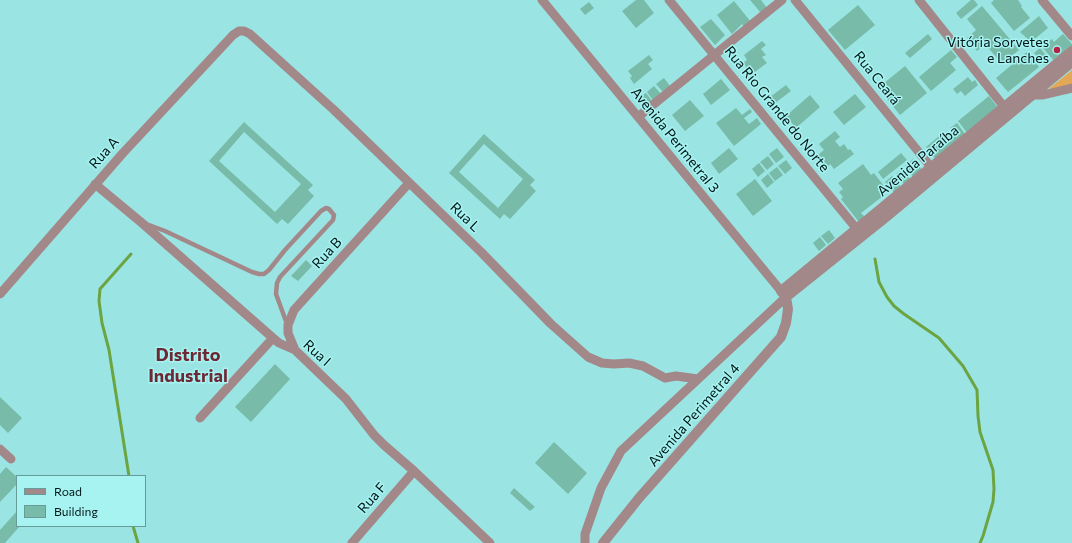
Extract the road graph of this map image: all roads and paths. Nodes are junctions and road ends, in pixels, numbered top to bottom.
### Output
1 (542, 0) edge
2 (670, 0) edge
3 (782, 0) edge
4 (795, 0) edge
5 (919, 0) edge
6 (1042, 0) edge
7 (233, 34) joint
8 (1072, 36) edge
9 (1072, 51) edge
10 (715, 56) junction
11 (1072, 62) edge
12 (1072, 88) edge
13 (1033, 95) junction
14 (1007, 110) junction
15 (638, 117) junction
16 (934, 171) junction
17 (409, 183) junction
18 (95, 184) junction
19 (142, 223) junction
20 (860, 233) junction
21 (0, 294) edge
22 (784, 294) junction
23 (288, 325) junction
24 (273, 338) junction
25 (295, 350) junction
26 (698, 379) junction
27 (200, 418) dead end
28 (0, 449) edge
29 (11, 459) dead end
30 (414, 471) junction
31 (352, 543) edge
32 (490, 543) edge
33 (585, 543) edge
34 (603, 543) edge

1 - 15 street, Avenida Perimetral 3
2 - 10 street, Rua Rio Grande do Norte
3 - 10 street
4 - 16 street, Rua Ceará
5 - 14 street
6 - 8 street
7 - 17 street, Rua L
7 - 18 street, Rua A
9 - 14 street, Avenida Paraíba
10 - 15 street
10 - 20 street, Rua Rio Grande do Norte
11 - 13 street, Avenida Paraíba
12 - 13 street
13 - 14 street, Avenida Paraíba
14 - 16 street, Avenida Paraíba
15 - 22 street, Avenida Perimetral 3
16 - 20 street, Avenida Paraíba
17 - 23 street, Rua B
17 - 26 street, Rua L
18 - 19 street, Rua I
18 - 21 street, Rua A
19 - 23 lane
19 - 24 street, Rua I
20 - 22 street, Avenida Paraíba
22 - 26 street
22 - 34 street, Avenida Perimetral 4
23 - 25 street
24 - 25 street, Rua I
24 - 27 street
25 - 30 street, Rua I
26 - 33 street
28 - 29 street
30 - 31 street, Rua F
30 - 32 street, Rua I

